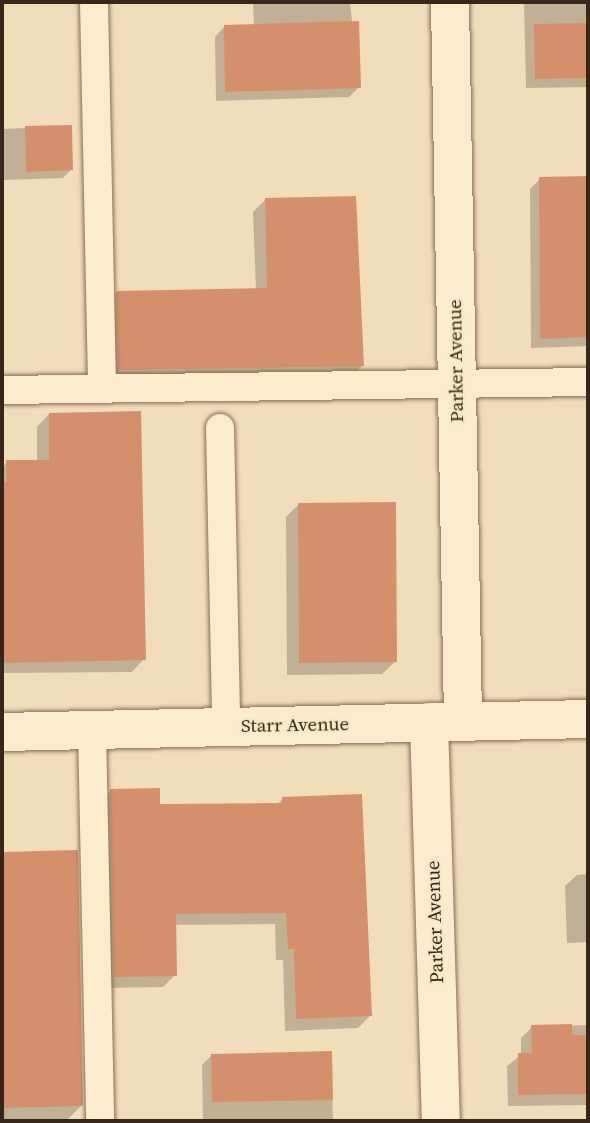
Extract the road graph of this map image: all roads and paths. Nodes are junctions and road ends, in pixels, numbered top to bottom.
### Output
1 (94, 2) edge
2 (450, 2) edge
3 (588, 382) edge
4 (457, 384) junction
5 (102, 388) junction
6 (2, 390) edge
7 (220, 428) dead end
8 (588, 719) edge
9 (446, 722) junction
10 (226, 726) junction
11 (92, 730) junction
12 (2, 732) edge
13 (100, 1121) edge
14 (441, 1121) edge

1 - 5 lane
2 - 4 street, Parker Avenue
3 - 4 lane
4 - 5 lane
4 - 9 street, Parker Avenue
5 - 6 lane
7 - 10 lane
8 - 9 street, Starr Avenue
9 - 10 street, Starr Avenue
9 - 14 street, Parker Avenue
10 - 11 street, Starr Avenue
11 - 12 street, Starr Avenue
11 - 13 lane

